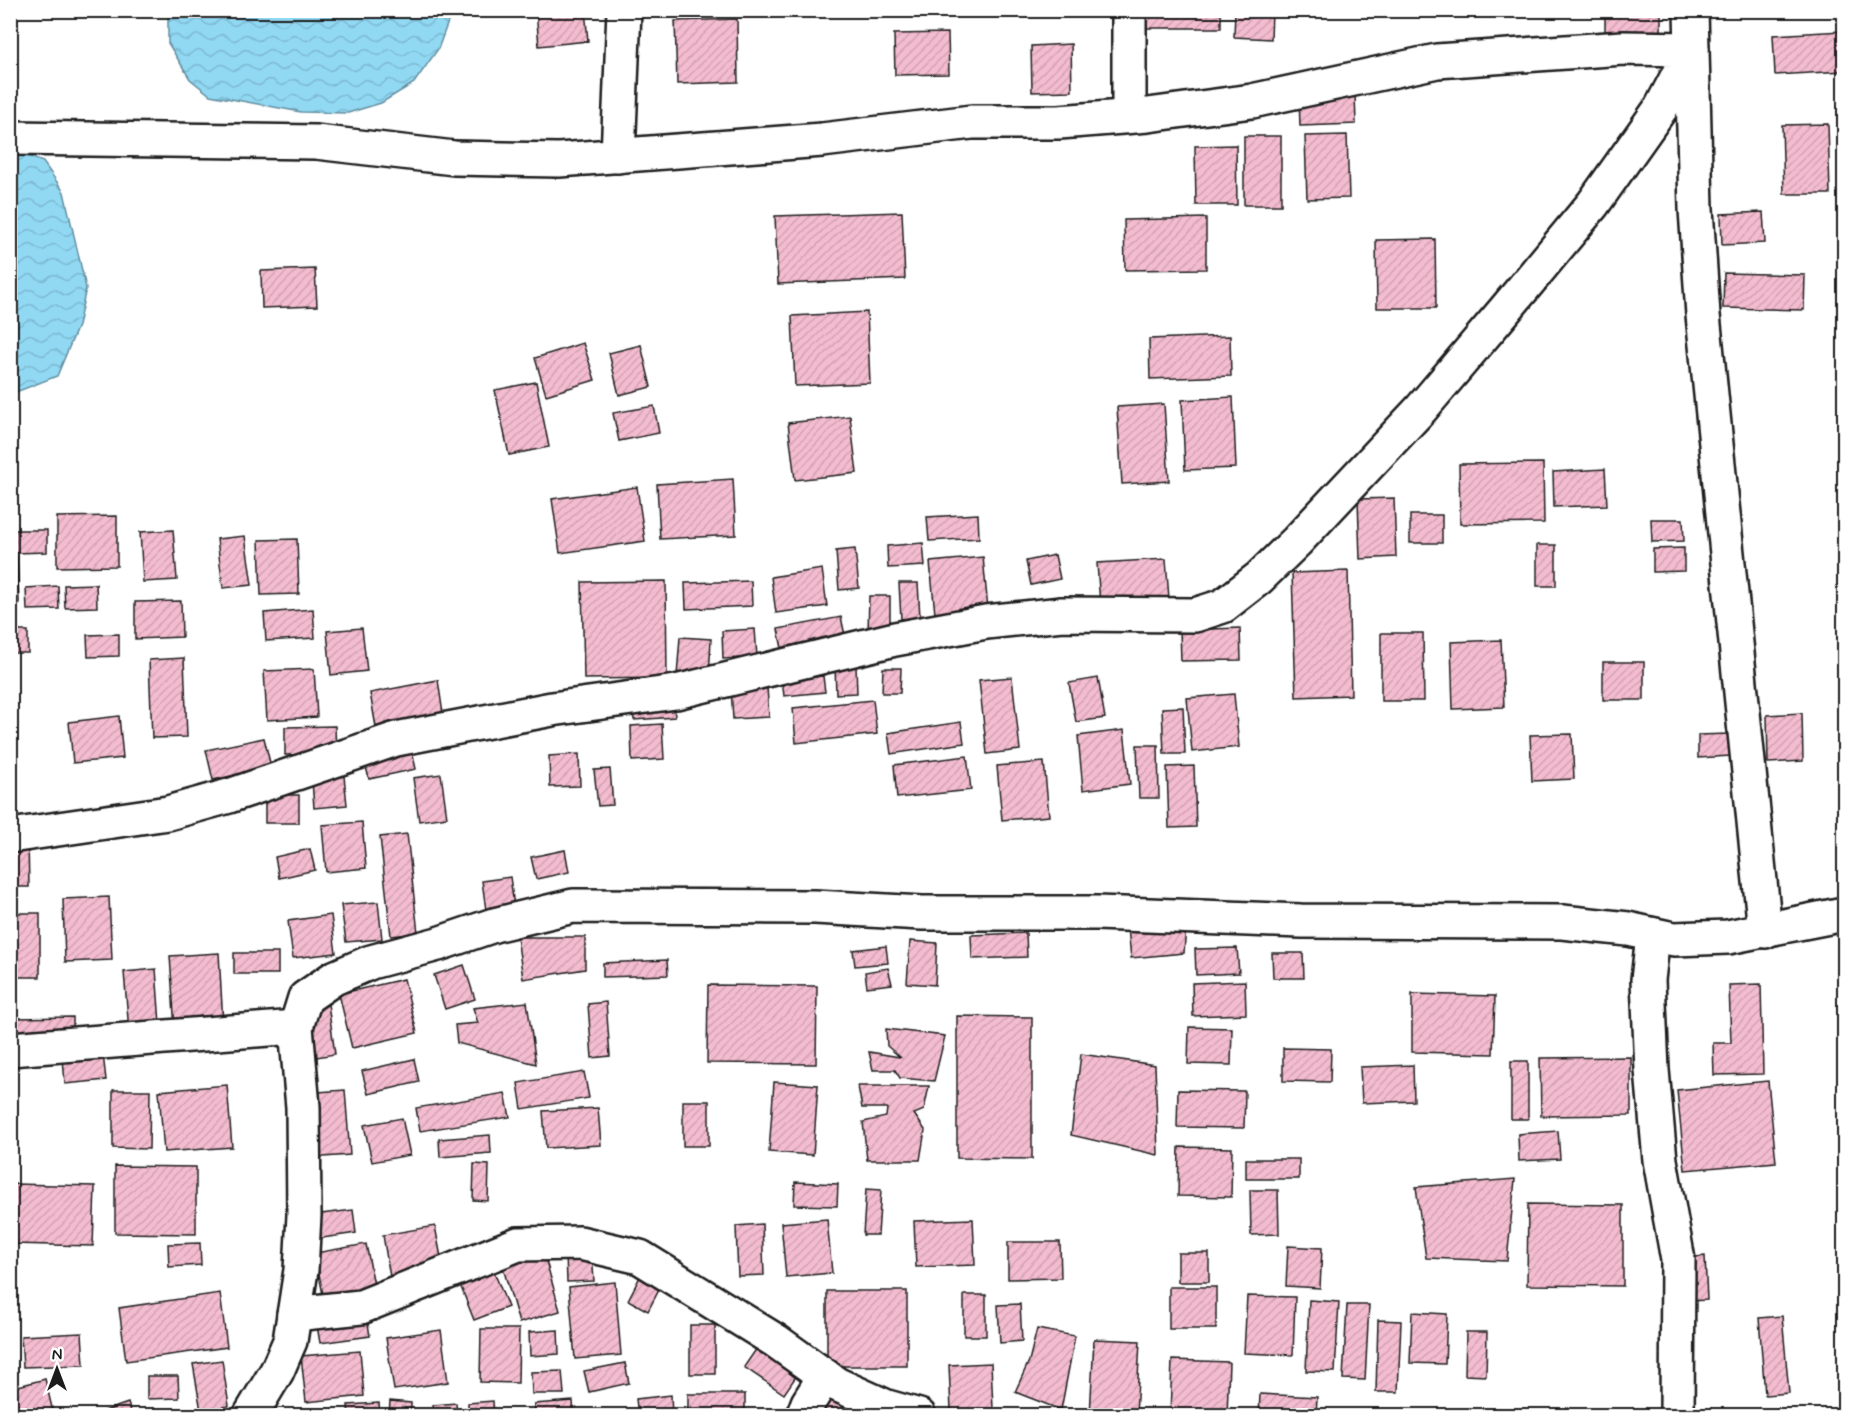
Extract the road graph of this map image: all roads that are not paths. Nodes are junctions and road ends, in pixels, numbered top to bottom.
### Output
1 (624, 10) edge
2 (1129, 10) edge
3 (1691, 10) edge
4 (1692, 49) junction
5 (1129, 116) junction
6 (10, 138) edge
7 (618, 156) junction
8 (10, 836) edge
9 (1845, 914) edge
10 (1765, 931) junction
11 (1653, 935) junction
12 (296, 1027) junction
13 (10, 1049) edge
14 (294, 1314) junction
15 (825, 1376) junction
16 (250, 1416) edge
17 (803, 1416) edge
18 (919, 1416) edge
19 (1677, 1416) edge

1 - 7 street
2 - 5 street
3 - 4 street
4 - 5 street
4 - 8 street
4 - 10 street
5 - 7 street
6 - 7 street
9 - 10 street
10 - 11 street
11 - 12 street
11 - 19 street
12 - 13 street
12 - 14 street
14 - 15 street
14 - 16 street
15 - 17 street
15 - 18 street

